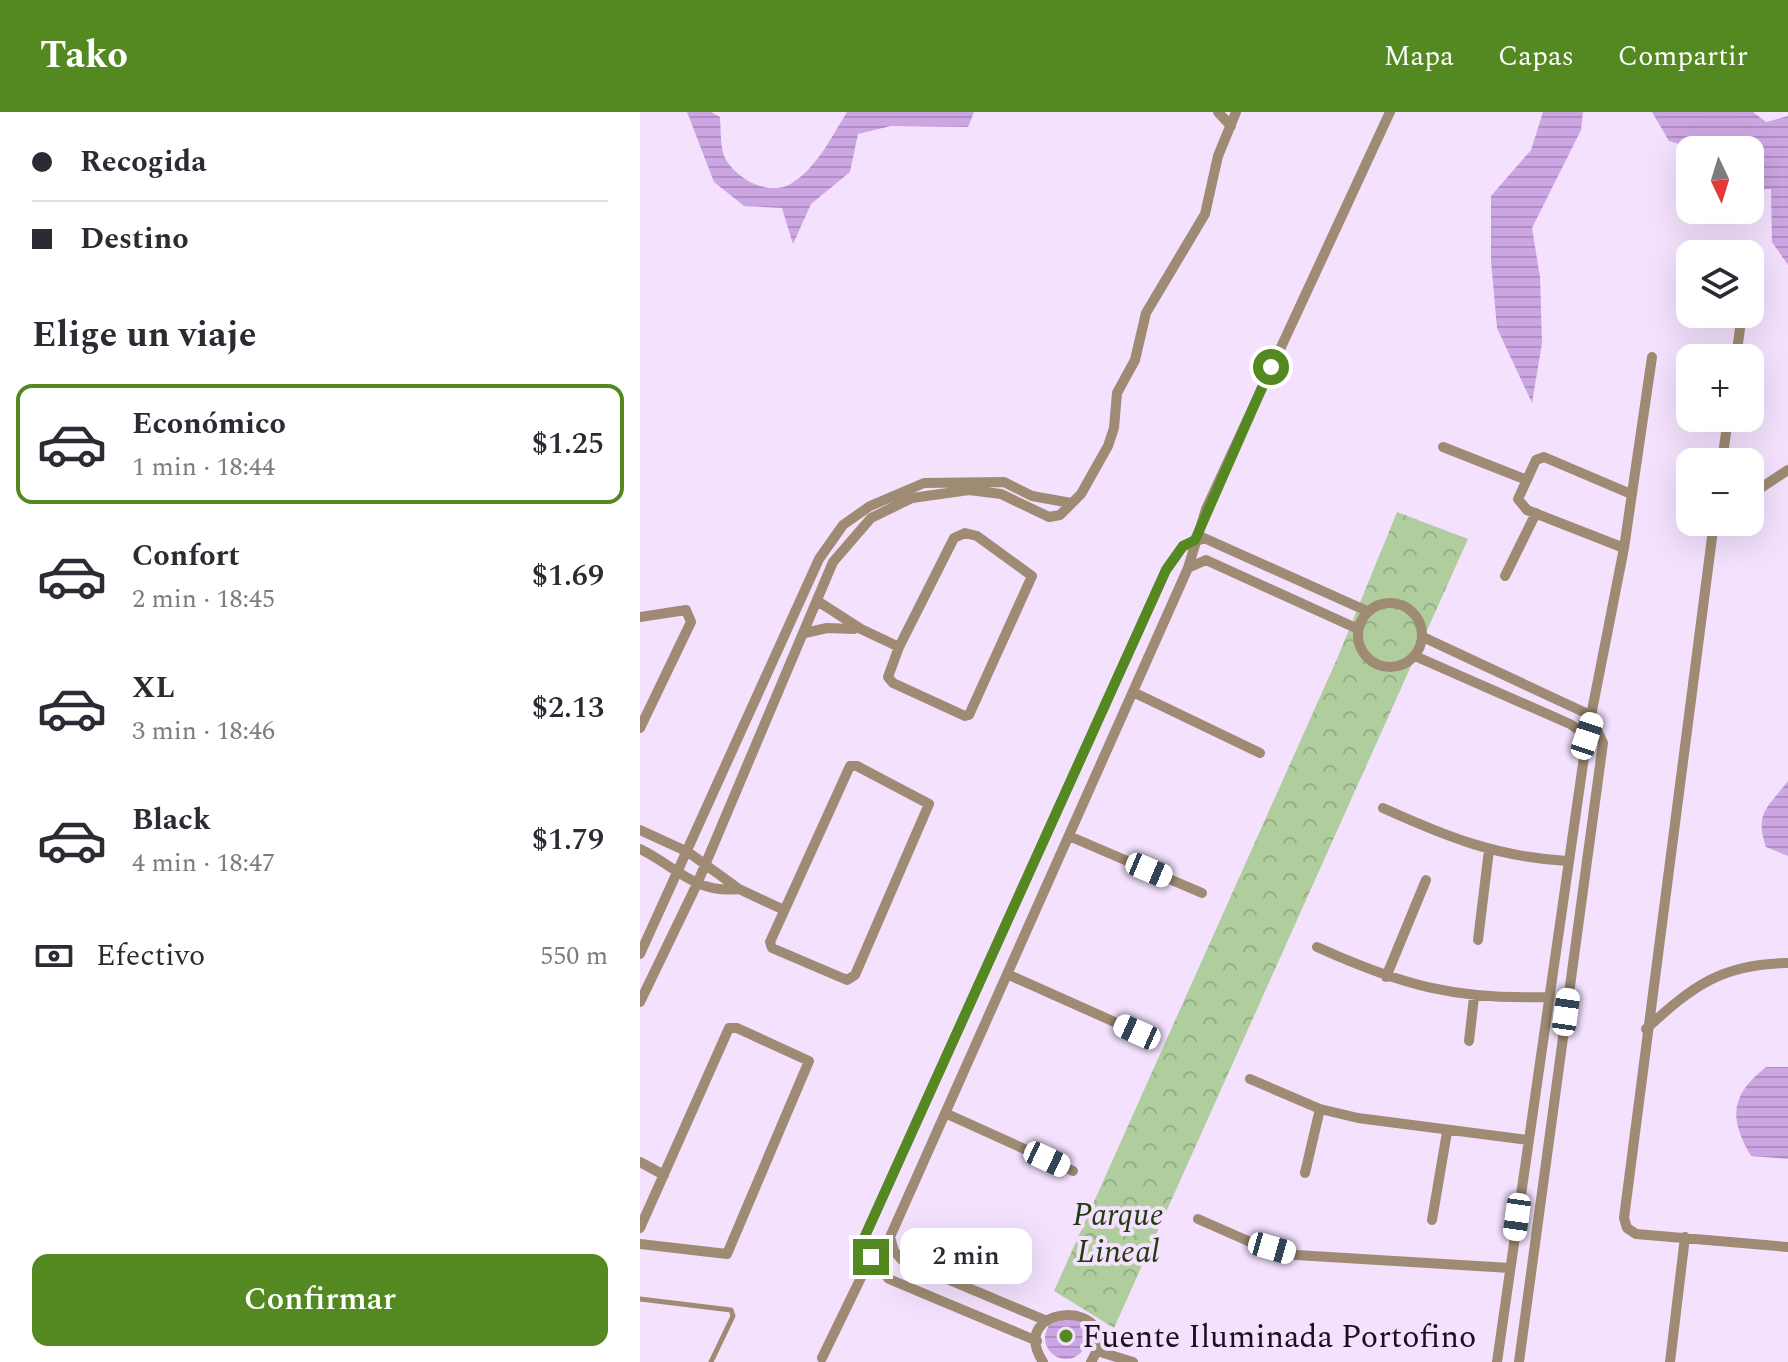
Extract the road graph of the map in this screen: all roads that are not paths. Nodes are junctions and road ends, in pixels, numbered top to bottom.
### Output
1 (1218, 112) edge
2 (1236, 112) edge
3 (1390, 112) edge
4 (1231, 126) junction
5 (1652, 357) dead end
6 (1443, 447) dead end
7 (1788, 470) edge
8 (1527, 480) junction
9 (1006, 483) junction
10 (1764, 486) edge
11 (1631, 494) junction
12 (1007, 497) junction
13 (1041, 498) junction
14 (1071, 503) junction
15 (1536, 513) junction
16 (1035, 514) junction
17 (1712, 536) edge
18 (1195, 540) junction
19 (1624, 548) junction
20 (819, 559) junction
21 (833, 562) junction
22 (1188, 568) junction
23 (1505, 576) dead end
24 (819, 602) junction
25 (1367, 611) junction
26 (640, 617) edge
27 (861, 629) junction
28 (1358, 629) junction
29 (805, 633) junction
30 (1423, 637) junction
31 (899, 647) junction
32 (1415, 656) junction
33 (767, 676) junction
34 (783, 683) junction
35 (1133, 692) junction
36 (1593, 719) junction
37 (640, 728) edge
38 (1587, 736) junction
39 (1260, 753) dead end
40 (1383, 808) dead end
41 (640, 830) edge
42 (1069, 836) junction
43 (640, 849) edge
44 (1489, 850) junction
45 (688, 852) junction
46 (1567, 861) junction
47 (704, 866) junction
48 (678, 872) junction
49 (1426, 880) dead end
50 (697, 884) junction
51 (739, 889) junction
52 (1202, 893) dead end
53 (1019, 895) junction
54 (1038, 905) junction
55 (784, 910) junction
56 (1478, 940) dead end
57 (1317, 947) dead end
58 (640, 954) edge
59 (1788, 963) edge
60 (1007, 974) junction
61 (1386, 977) junction
62 (1474, 997) junction
63 (1548, 997) junction
64 (640, 1002) edge
65 (1646, 1029) junction
66 (1137, 1032) dead end
67 (1469, 1041) dead end
68 (1538, 1070) junction
69 (1558, 1072) junction
70 (1250, 1079) dead end
71 (1320, 1109) junction
72 (945, 1113) junction
73 (1447, 1132) junction
74 (1528, 1140) junction
75 (640, 1162) edge
76 (1073, 1171) dead end
77 (1305, 1173) dead end
78 (664, 1175) junction
79 (1198, 1219) dead end
80 (1432, 1220) dead end
81 (640, 1228) edge
82 (1685, 1237) junction
83 (640, 1244) edge
84 (1788, 1247) edge
85 (894, 1251) junction
86 (871, 1257) junction
87 (1510, 1268) junction
88 (640, 1299) edge
89 (1047, 1321) junction
90 (1037, 1341) junction
91 (1097, 1351) junction
92 (822, 1358) dead end
93 (711, 1362) edge
94 (1043, 1362) edge
95 (1091, 1362) edge
96 (1133, 1362) edge
97 (1497, 1362) edge
98 (1519, 1362) edge
99 (1670, 1362) edge

1 - 4 street
2 - 4 street
3 - 18 street
4 - 14 street
5 - 11 street
6 - 8 street
7 - 10 street
8 - 11 street
8 - 15 street
9 - 12 street
9 - 13 street
9 - 20 street
11 - 19 street
12 - 16 street
12 - 21 street
13 - 14 street
13 - 16 street
14 - 16 street
15 - 19 street
15 - 23 street
17 - 65 street
18 - 22 street
18 - 25 street
18 - 53 street
19 - 36 street
20 - 21 street
20 - 33 street
21 - 24 street
22 - 28 street
22 - 35 street
24 - 27 street
24 - 29 street
25 - 28 street
25 - 30 street
26 - 37 street
27 - 29 street
27 - 31 street
28 - 32 street
29 - 34 street
30 - 32 street
30 - 36 street
31 - 31 street
32 - 38 street
33 - 34 street
33 - 45 street
34 - 47 street
35 - 39 street
35 - 42 street
36 - 38 street
36 - 69 street
38 - 46 street
40 - 44 street
41 - 45 street
42 - 52 street
42 - 54 street
43 - 48 street
44 - 46 street
44 - 56 street
45 - 47 street
45 - 48 street
46 - 63 street
47 - 50 street
47 - 51 street
48 - 50 street
48 - 58 street
49 - 61 street
50 - 51 street
50 - 64 street
51 - 55 street
53 - 54 street
53 - 86 street
54 - 60 street
55 - 55 street
57 - 61 street
59 - 65 street
60 - 66 street
60 - 72 street
61 - 62 street
62 - 63 street
62 - 67 street
63 - 68 street
65 - 82 street
68 - 69 street
68 - 74 street
69 - 98 street
70 - 71 street
71 - 73 street
71 - 77 street
72 - 76 street
72 - 85 street
73 - 74 street
73 - 80 street
74 - 87 street
75 - 78 street
78 - 81 street
78 - 83 street
79 - 87 street
82 - 84 street
82 - 99 street
85 - 86 street
85 - 89 street
86 - 90 street
86 - 92 street
87 - 97 street
88 - 93 lane
89 - 90 street
89 - 91 street
90 - 94 street
91 - 95 street
91 - 96 street

